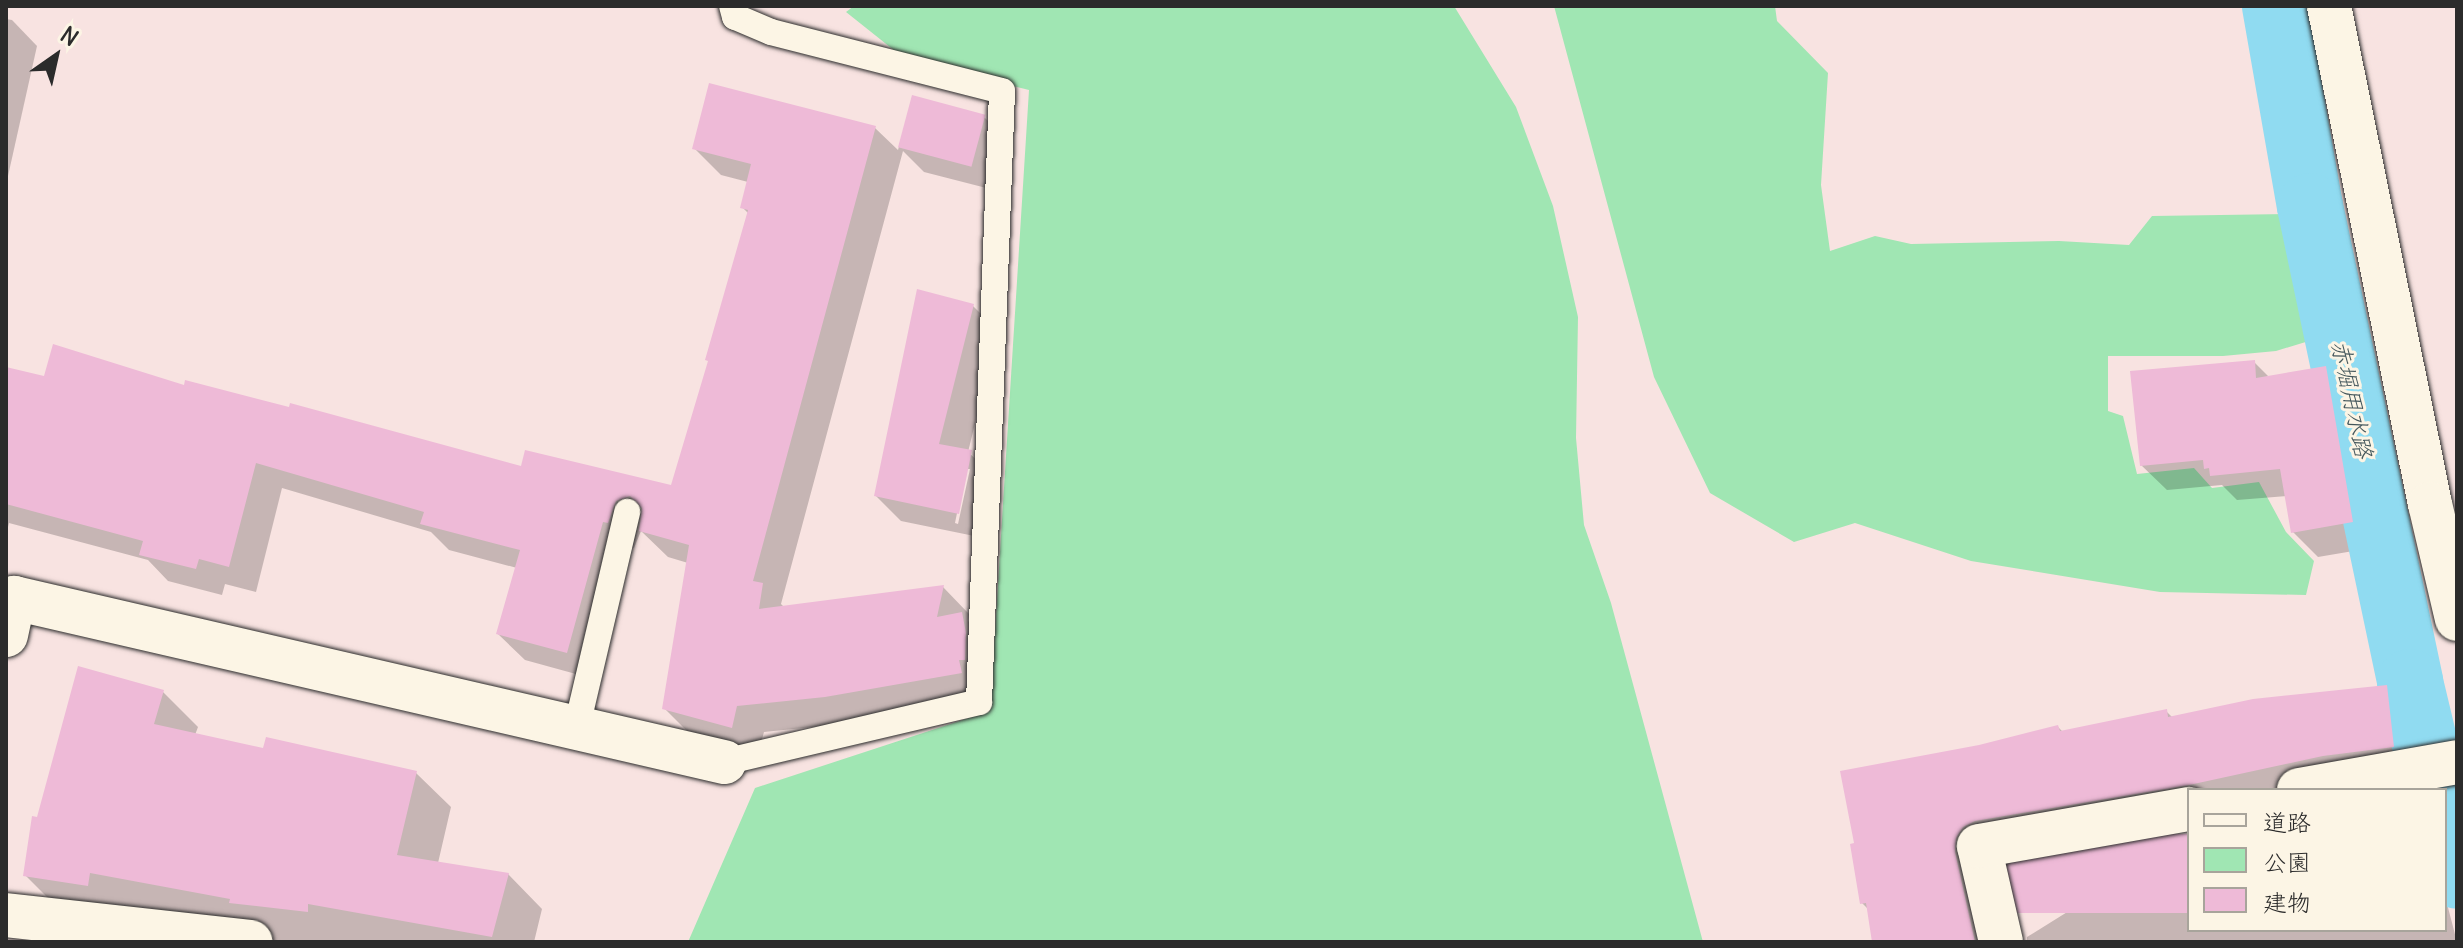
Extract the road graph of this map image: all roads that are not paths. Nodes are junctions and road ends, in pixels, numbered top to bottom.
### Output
1 (732, 6) edge
2 (2329, 6) edge
3 (627, 512) dead end
4 (2457, 619) edge
5 (6, 635) edge
6 (577, 726) junction
7 (724, 762) joint
8 (2457, 762) edge
9 (2310, 788) edge
10 (2187, 809) edge
11 (6, 915) edge
12 (251, 942) edge
13 (2001, 942) edge

1 - 7 lane
2 - 4 street
3 - 6 lane
5 - 6 street
6 - 7 street
8 - 9 street
10 - 13 street
11 - 12 street

